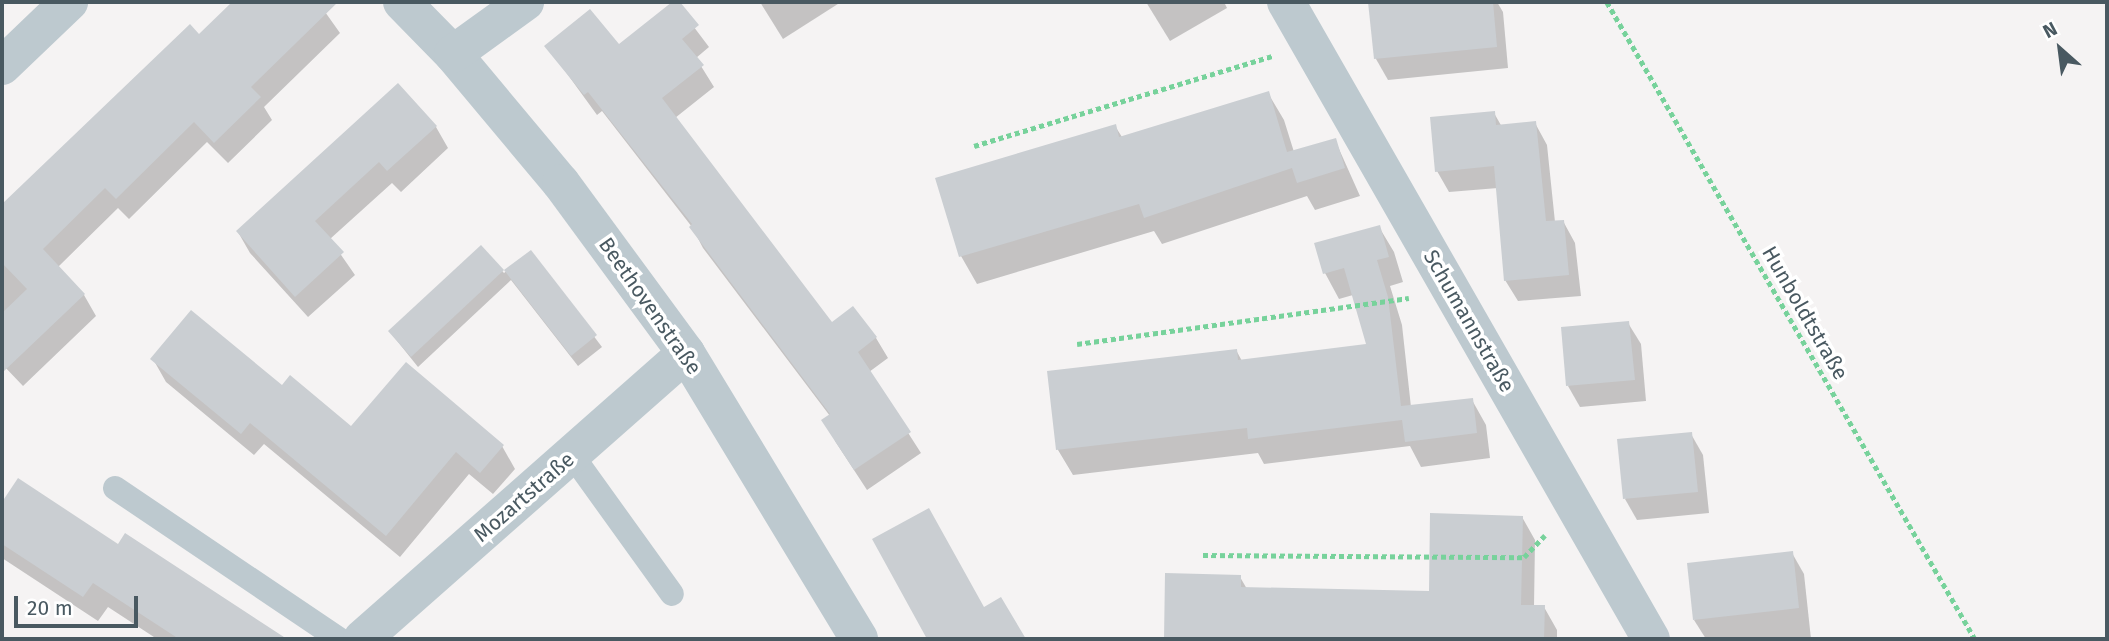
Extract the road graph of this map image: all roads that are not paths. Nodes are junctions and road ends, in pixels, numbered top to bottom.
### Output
1 (69, 2) edge
2 (402, 2) edge
3 (525, 2) edge
4 (1286, 2) edge
5 (453, 54) junction
6 (2, 66) edge
7 (686, 354) junction
8 (572, 455) junction
9 (115, 488) dead end
10 (672, 594) dead end
11 (338, 639) edge
12 (362, 639) edge
13 (859, 639) edge
14 (1651, 639) edge

1 - 6 street
2 - 5 street, Beethovenstraße
3 - 5 street
4 - 14 street, Schumannstraße
5 - 7 street, Beethovenstraße
7 - 8 street, Mozartstraße
7 - 13 street, Beethovenstraße
8 - 10 lane
8 - 12 street, Mozartstraße
9 - 11 lane

